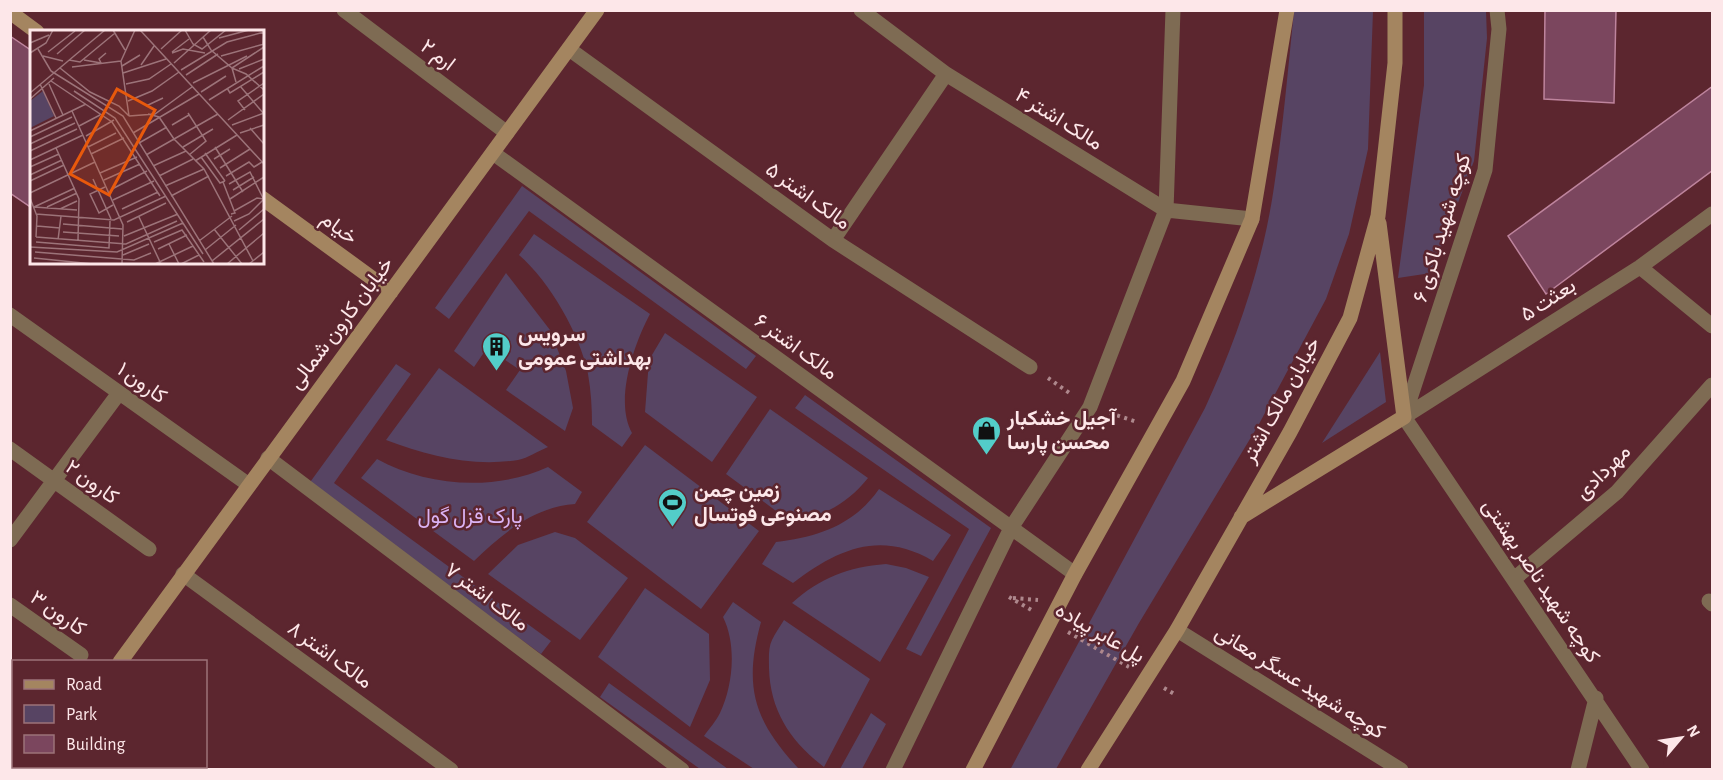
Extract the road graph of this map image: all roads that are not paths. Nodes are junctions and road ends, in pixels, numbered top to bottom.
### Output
1 (344, 10) edge
2 (597, 10) edge
3 (861, 10) edge
4 (1173, 10) edge
5 (1287, 10) edge
6 (1395, 10) edge
7 (1497, 10) edge
8 (10, 12) edge
9 (34, 30) edge
10 (569, 49) junction
11 (946, 74) junction
12 (507, 133) junction
13 (493, 153) junction
14 (264, 199) edge
15 (1166, 210) junction
16 (1713, 214) edge
17 (1378, 216) junction
18 (1252, 219) junction
19 (833, 240) junction
20 (1640, 267) junction
21 (391, 292) junction
22 (10, 315) edge
23 (1713, 326) edge
24 (1030, 367) dead end
25 (1713, 385) edge
26 (119, 393) junction
27 (1404, 417) junction
28 (10, 449) edge
29 (268, 458) junction
30 (54, 481) junction
31 (249, 485) junction
32 (1239, 518) junction
33 (1011, 528) junction
34 (10, 540) edge
35 (149, 549) dead end
36 (183, 574) junction
37 (1075, 574) junction
38 (1514, 579) junction
39 (10, 605) edge
40 (1177, 630) junction
41 (81, 655) dead end
42 (121, 660) edge
43 (1596, 698) junction
44 (451, 770) edge
45 (682, 770) edge
46 (893, 770) edge
47 (972, 770) edge
48 (1088, 770) edge
49 (1401, 770) edge
50 (1578, 770) edge
51 (1642, 770) edge

1 - 12 street, ارم ۲
2 - 10 main road, خیابان کارون شمالی
3 - 11 street, مالک اشتر ۴
4 - 15 street
5 - 18 main road
6 - 17 main road, خیابان مالک اشتر
7 - 27 street, کوچه شهید باکری ۶
8 - 9 main road
10 - 12 main road, خیابان کارون شمالی
10 - 19 street, مالک اشتر ۵
11 - 15 street, مالک اشتر ۴
11 - 19 street
12 - 13 main road, خیابان کارون شمالی
13 - 21 main road, خیابان کارون شمالی
13 - 33 street, مالک اشتر ۶
14 - 21 main road, خیام
15 - 18 street, مالک اشتر ۴
15 - 33 street
16 - 20 street, بعثت ۵
17 - 27 main road
17 - 32 main road, خیابان مالک اشتر
18 - 37 main road
19 - 24 street, مالک اشتر ۵
20 - 23 street
20 - 27 street, بعثت ۵
21 - 29 main road, خیابان کارون شمالی
22 - 26 street, کارون ۱
25 - 38 street, مهردادی
26 - 30 street
26 - 31 street, کارون ۱
27 - 32 main road
27 - 38 street, کوچه شهید ناصر بهشتی
28 - 30 street, کارون ۲
29 - 31 main road, خیابان کارون شمالی
29 - 45 street, مالک اشتر ۷
30 - 34 street
30 - 35 street, کارون ۲
31 - 36 main road, خیابان کارون شمالی
32 - 40 main road, خیابان مالک اشتر
33 - 37 street, مالک اشتر ۶
33 - 46 street
36 - 42 main road, خیابان کارون شمالی
36 - 44 street, مالک اشتر ۸
37 - 47 main road
38 - 43 street, کوچه شهید ناصر بهشتی
39 - 41 street, کارون ۳
40 - 48 main road, خیابان مالک اشتر
40 - 49 street, کوچه شهید عسگر معانی
43 - 50 street
43 - 51 street, کوچه شهید ناصر بهشتی

